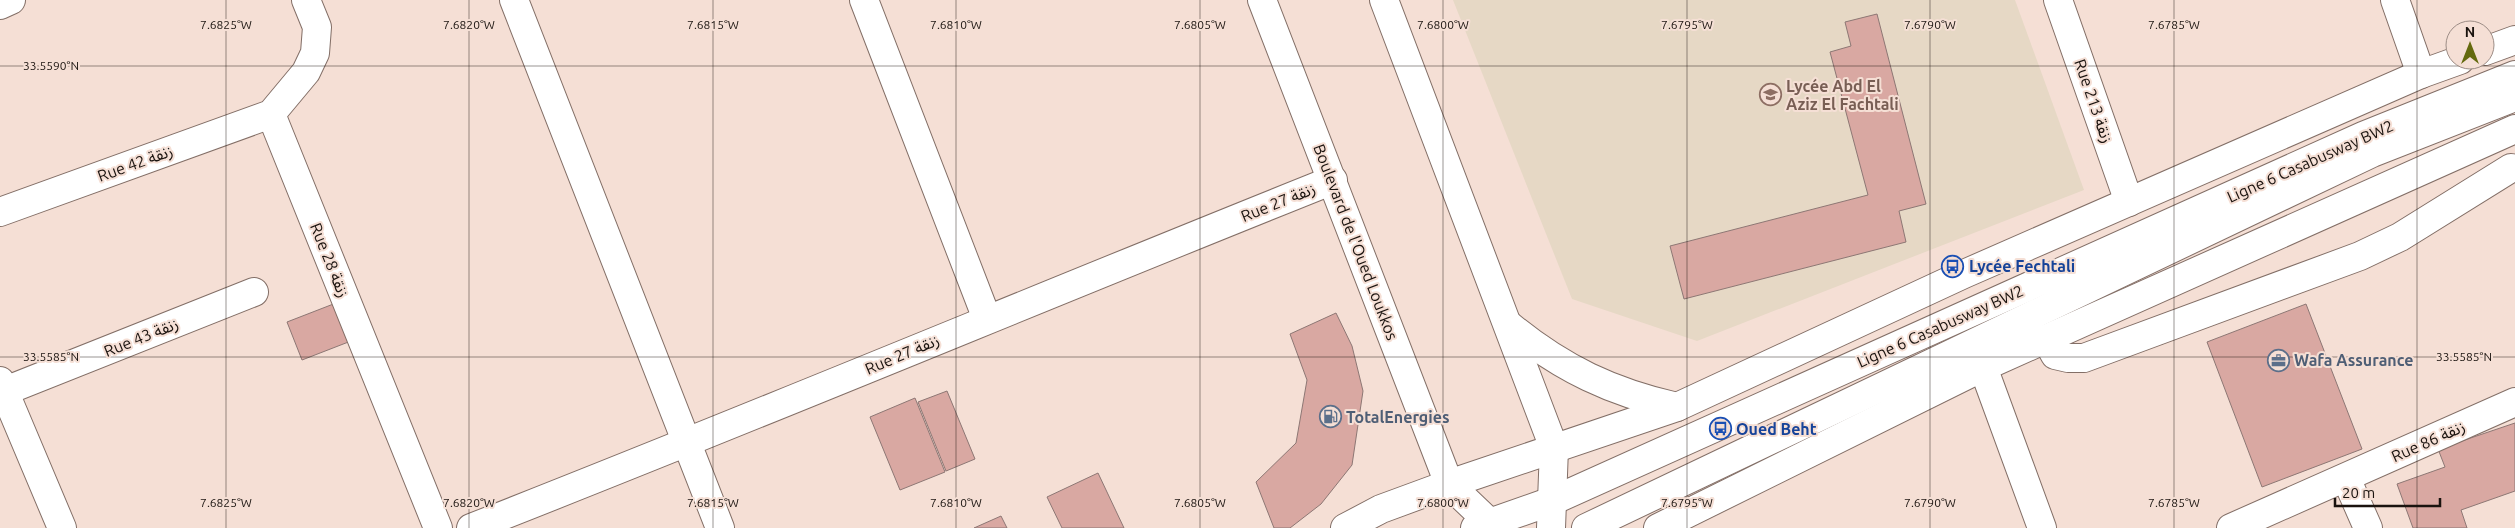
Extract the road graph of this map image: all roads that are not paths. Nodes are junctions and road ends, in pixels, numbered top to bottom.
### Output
1 (11, 0) edge
2 (306, 0) edge
3 (514, 0) edge
4 (864, 0) edge
5 (1262, 0) edge
6 (1384, 0) edge
7 (2058, 0) edge
8 (2395, 0) edge
9 (0, 4) edge
10 (2515, 40) edge
11 (2495, 47) edge
12 (2445, 65) edge
13 (2421, 74) junction
14 (2515, 75) edge
15 (2515, 97) edge
16 (270, 114) junction
17 (2507, 132) edge
18 (2513, 173) edge
19 (1333, 180) junction
20 (2129, 202) junction
21 (0, 212) edge
22 (254, 292) dead end
23 (987, 318) junction
24 (1508, 325) junction
25 (2046, 340) junction
26 (1983, 367) junction
27 (1, 389) edge
28 (2515, 402) edge
29 (1678, 407) junction
30 (686, 444) junction
31 (1554, 448) junction
32 (2346, 478) junction
33 (1449, 484) junction
34 (1552, 501) junction
35 (1486, 526) edge
36 (62, 528) edge
37 (438, 528) edge
38 (471, 528) edge
39 (720, 528) edge
40 (1345, 528) edge
41 (1551, 528) edge
42 (1586, 528) edge
43 (1658, 528) edge
44 (2042, 528) edge
45 (2231, 528) edge
46 (2368, 528) edge

1 - 9 street
2 - 16 street
3 - 30 street
4 - 23 street
5 - 19 street, Boulevard de l'Oued Loukkos
6 - 24 street
7 - 20 street, Rue 213 زنقة
8 - 13 street
10 - 11 street
12 - 13 street
13 - 20 street
14 - 34 street, Ligne 6 Casabusway BW2
15 - 42 street, Ligne 6 Casabusway BW2
16 - 21 street, Rue 42 زنقة
16 - 37 street, Rue 28 زنقة
17 - 18 street
17 - 25 street
18 - 25 street
19 - 23 street, Rue 27 زنقة
19 - 33 street, Boulevard de l'Oued Loukkos
20 - 29 street
22 - 27 street, Rue 43 زنقة
23 - 30 street, Rue 27 زنقة
24 - 29 street
24 - 31 street
25 - 26 street
26 - 43 street
26 - 44 street
27 - 36 street
28 - 32 street, Rue 86 زنقة
29 - 31 street
30 - 38 street, Rue 27 زنقة
30 - 39 street
31 - 33 street
31 - 34 street
32 - 45 street, Rue 86 زنقة
32 - 46 street
33 - 35 street
33 - 40 street
34 - 35 street, Ligne 6 Casabusway BW2
34 - 41 street

